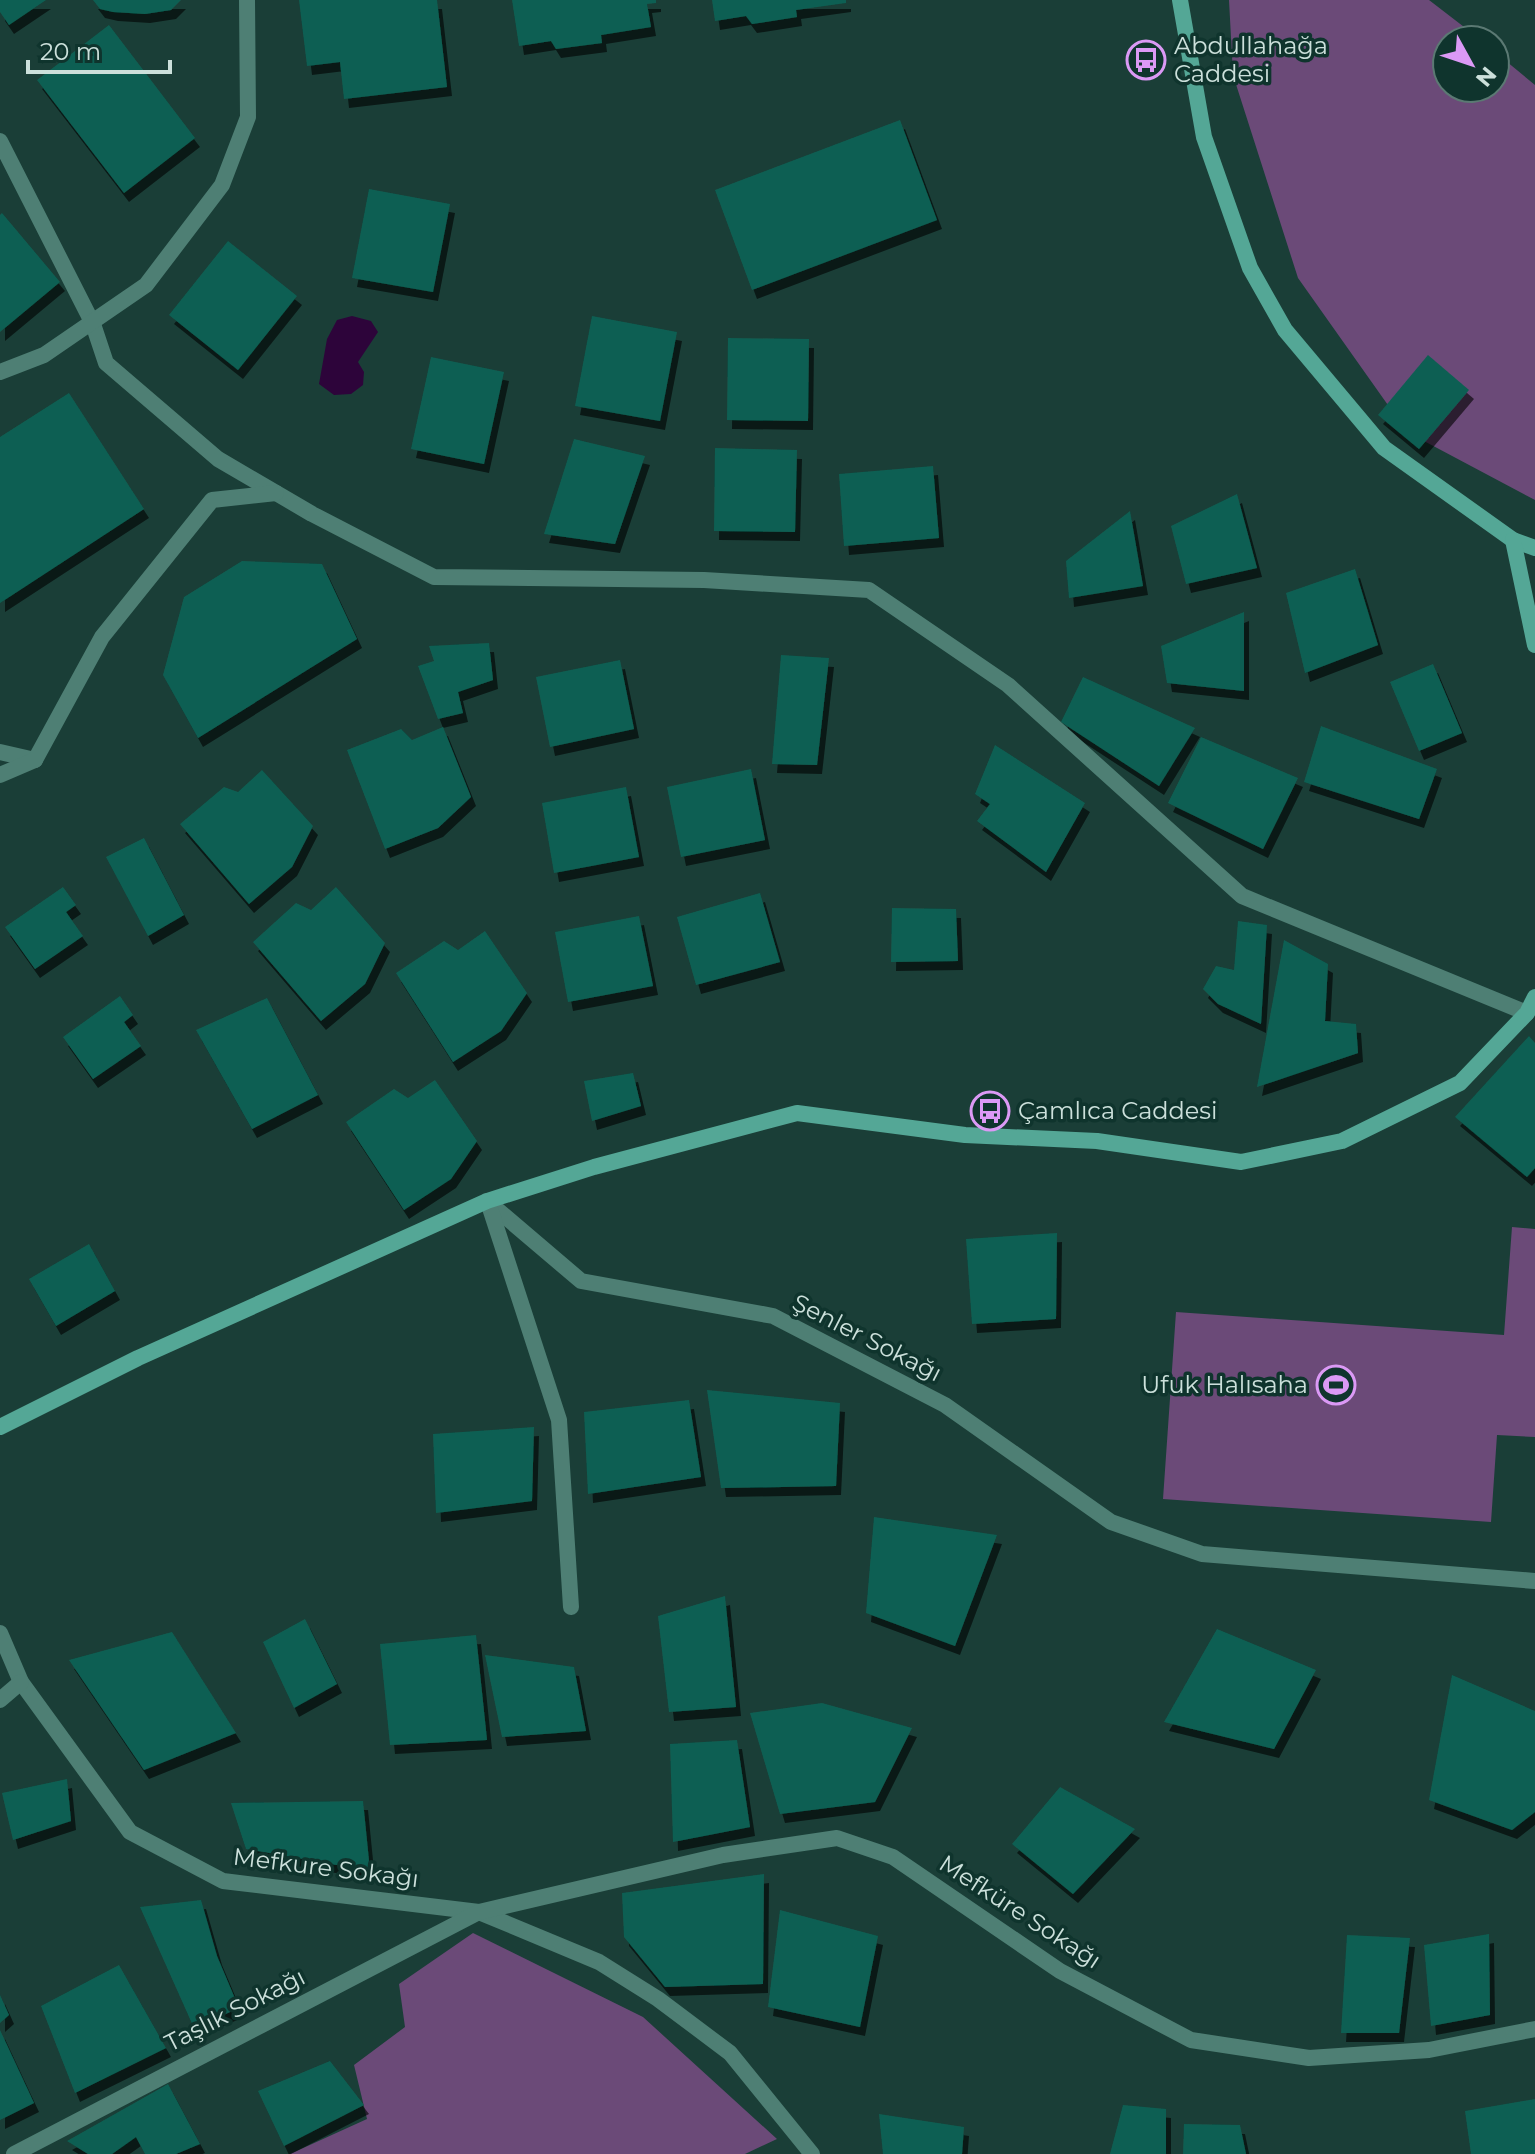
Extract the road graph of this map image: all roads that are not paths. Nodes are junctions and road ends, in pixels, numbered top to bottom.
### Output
1 (247, 0) edge
2 (1180, 0) edge
3 (0, 141) edge
4 (93, 324) junction
5 (0, 372) edge
6 (276, 493) junction
7 (1513, 540) junction
8 (1535, 548) edge
9 (1535, 645) edge
10 (0, 752) edge
11 (35, 760) junction
12 (0, 775) edge
13 (1535, 997) edge
14 (1527, 1013) junction
15 (487, 1201) junction
16 (0, 1427) edge
17 (1535, 1581) edge
18 (571, 1607) dead end
19 (0, 1633) edge
20 (21, 1682) junction
21 (0, 1700) edge
22 (479, 1912) junction
23 (1535, 2029) edge
24 (14, 2154) edge
25 (812, 2154) edge

1 - 4 street
2 - 7 main road
3 - 4 street
4 - 5 street
4 - 6 street
6 - 11 street
6 - 14 street
7 - 8 main road
7 - 9 main road
10 - 11 street
11 - 12 street
13 - 14 main road
14 - 15 main road
15 - 16 main road
15 - 17 street, Şenler Sokağı
15 - 18 street
19 - 20 street, Mefkure Sokağı
20 - 21 street
20 - 22 street, Mefkure Sokağı
22 - 23 street, Mefküre Sokağı
22 - 24 street, Taşlık Sokağı
22 - 25 street

